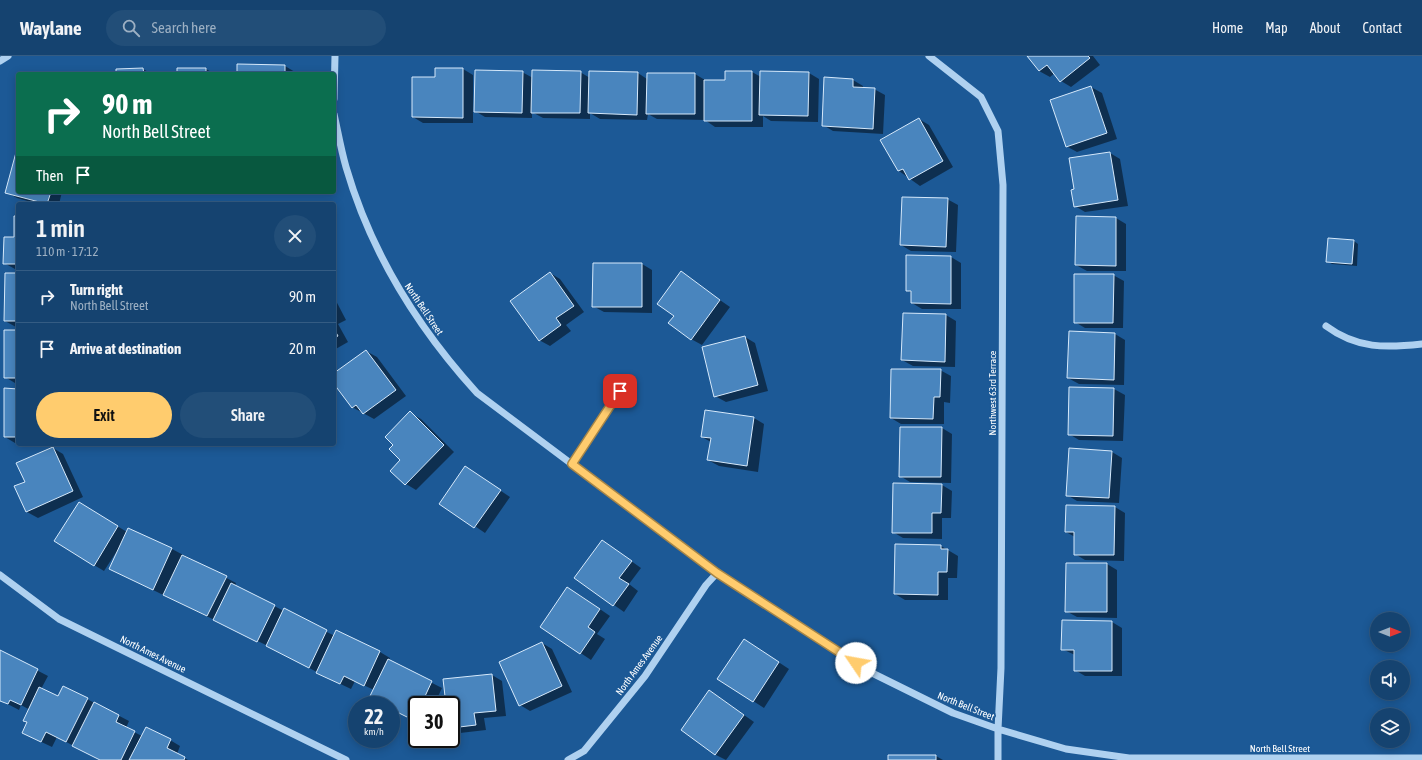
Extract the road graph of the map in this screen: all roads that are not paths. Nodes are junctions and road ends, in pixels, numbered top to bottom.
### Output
1 (8, 56) edge
2 (335, 56) edge
3 (929, 56) edge
4 (0, 61) edge
5 (335, 72) edge
6 (336, 123) edge
7 (1326, 326) dead end
8 (1422, 344) edge
9 (620, 391) dead end
10 (572, 464) junction
11 (717, 573) junction
12 (0, 575) edge
13 (998, 729) junction
14 (1422, 758) edge
15 (346, 760) edge
16 (568, 760) edge
17 (998, 760) edge

1 - 4 street
2 - 5 street
3 - 13 street, Northwest 63rd Terrace
6 - 10 street, North Bell Street
7 - 8 street
9 - 10 street
10 - 11 street, North Bell Street
11 - 13 street, North Bell Street
11 - 16 street, North Ames Avenue
12 - 15 street, North Ames Avenue
13 - 14 street, North Bell Street
13 - 17 street, Northwest 63rd Terrace

